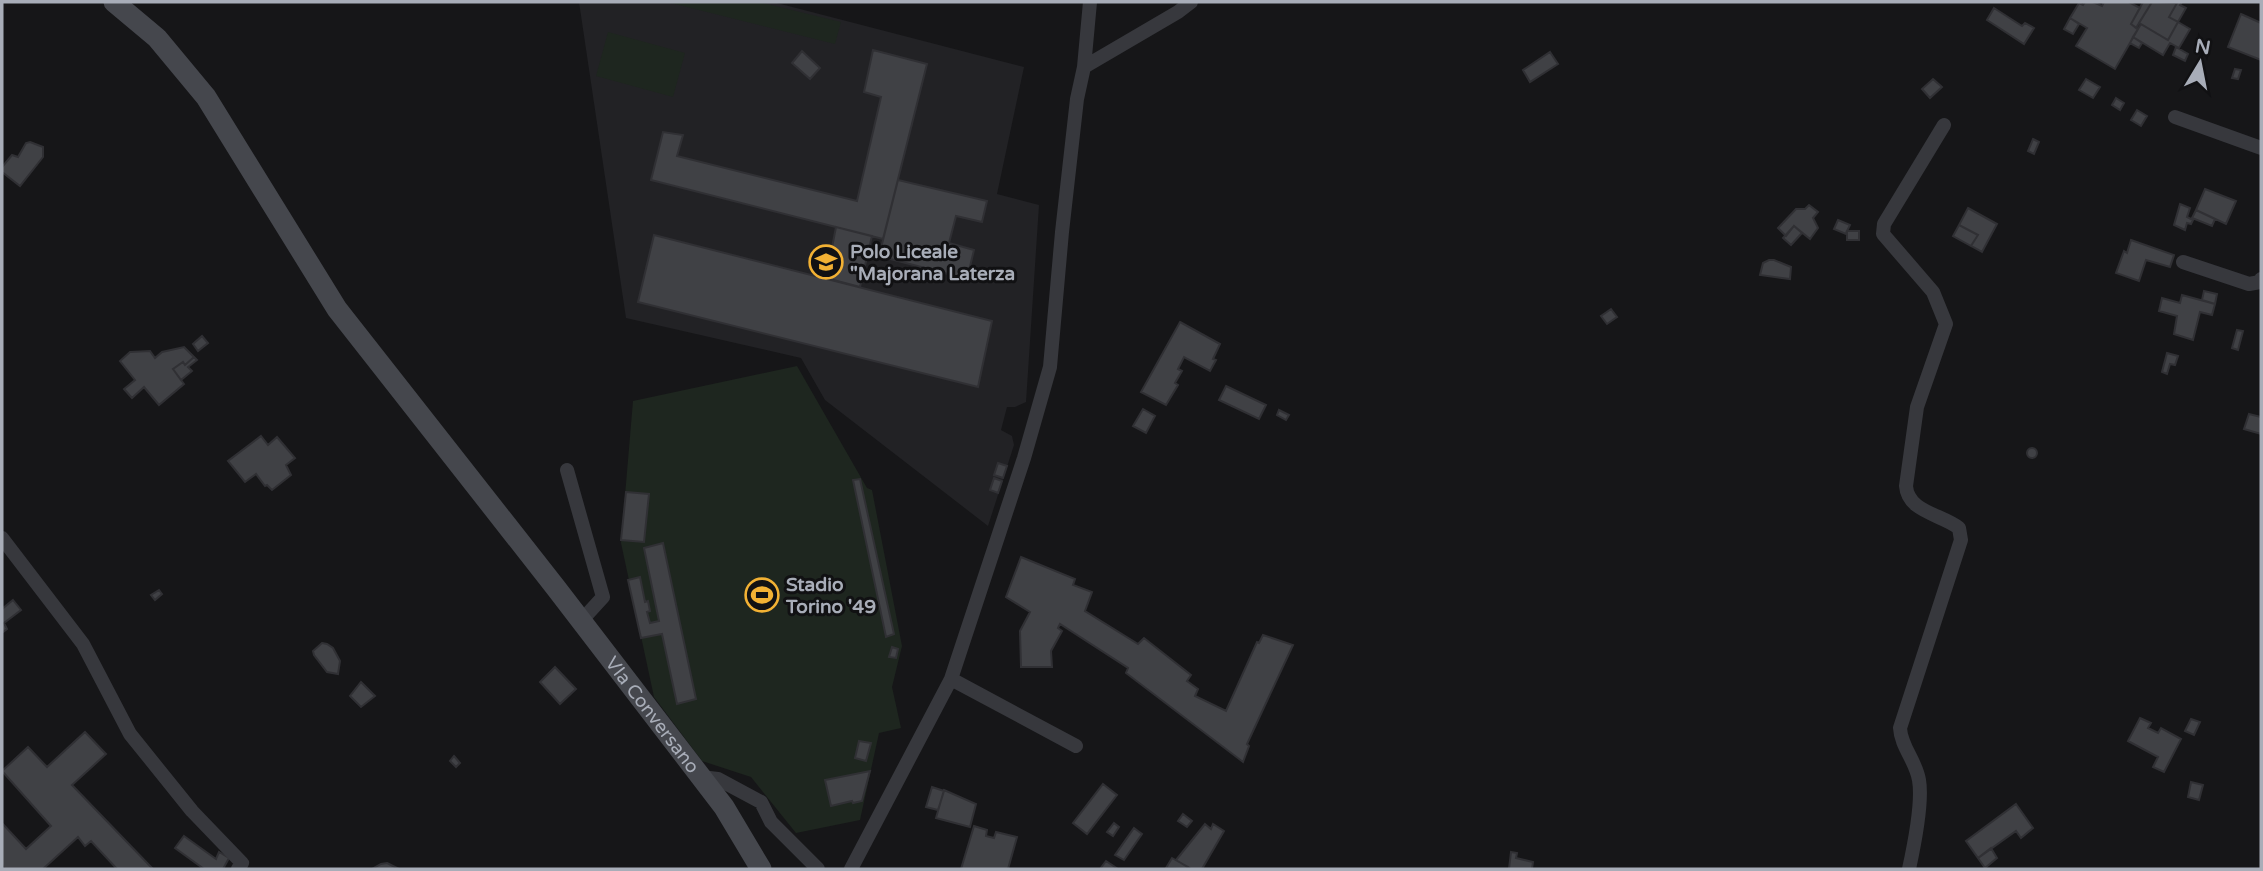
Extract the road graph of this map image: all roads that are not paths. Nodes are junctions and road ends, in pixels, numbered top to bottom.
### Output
1 (114, 2) edge
2 (1090, 2) edge
3 (1191, 2) edge
4 (1084, 67) junction
5 (2175, 117) dead end
6 (1944, 125) dead end
7 (2261, 148) edge
8 (2183, 262) dead end
9 (2261, 279) edge
10 (567, 470) dead end
11 (2, 538) edge
12 (582, 620) junction
13 (951, 679) junction
14 (1076, 746) dead end
15 (701, 777) junction
16 (238, 869) edge
17 (761, 869) edge
18 (818, 869) edge
19 (850, 869) edge
20 (1909, 869) edge

1 - 12 main road, VIa Conversano
2 - 4 street
3 - 4 street
4 - 13 street
5 - 7 street
6 - 20 street
8 - 9 street
10 - 12 street
11 - 16 street
12 - 15 main road, VIa Conversano
13 - 14 street
13 - 19 street
15 - 17 main road, VIa Conversano
15 - 18 street

